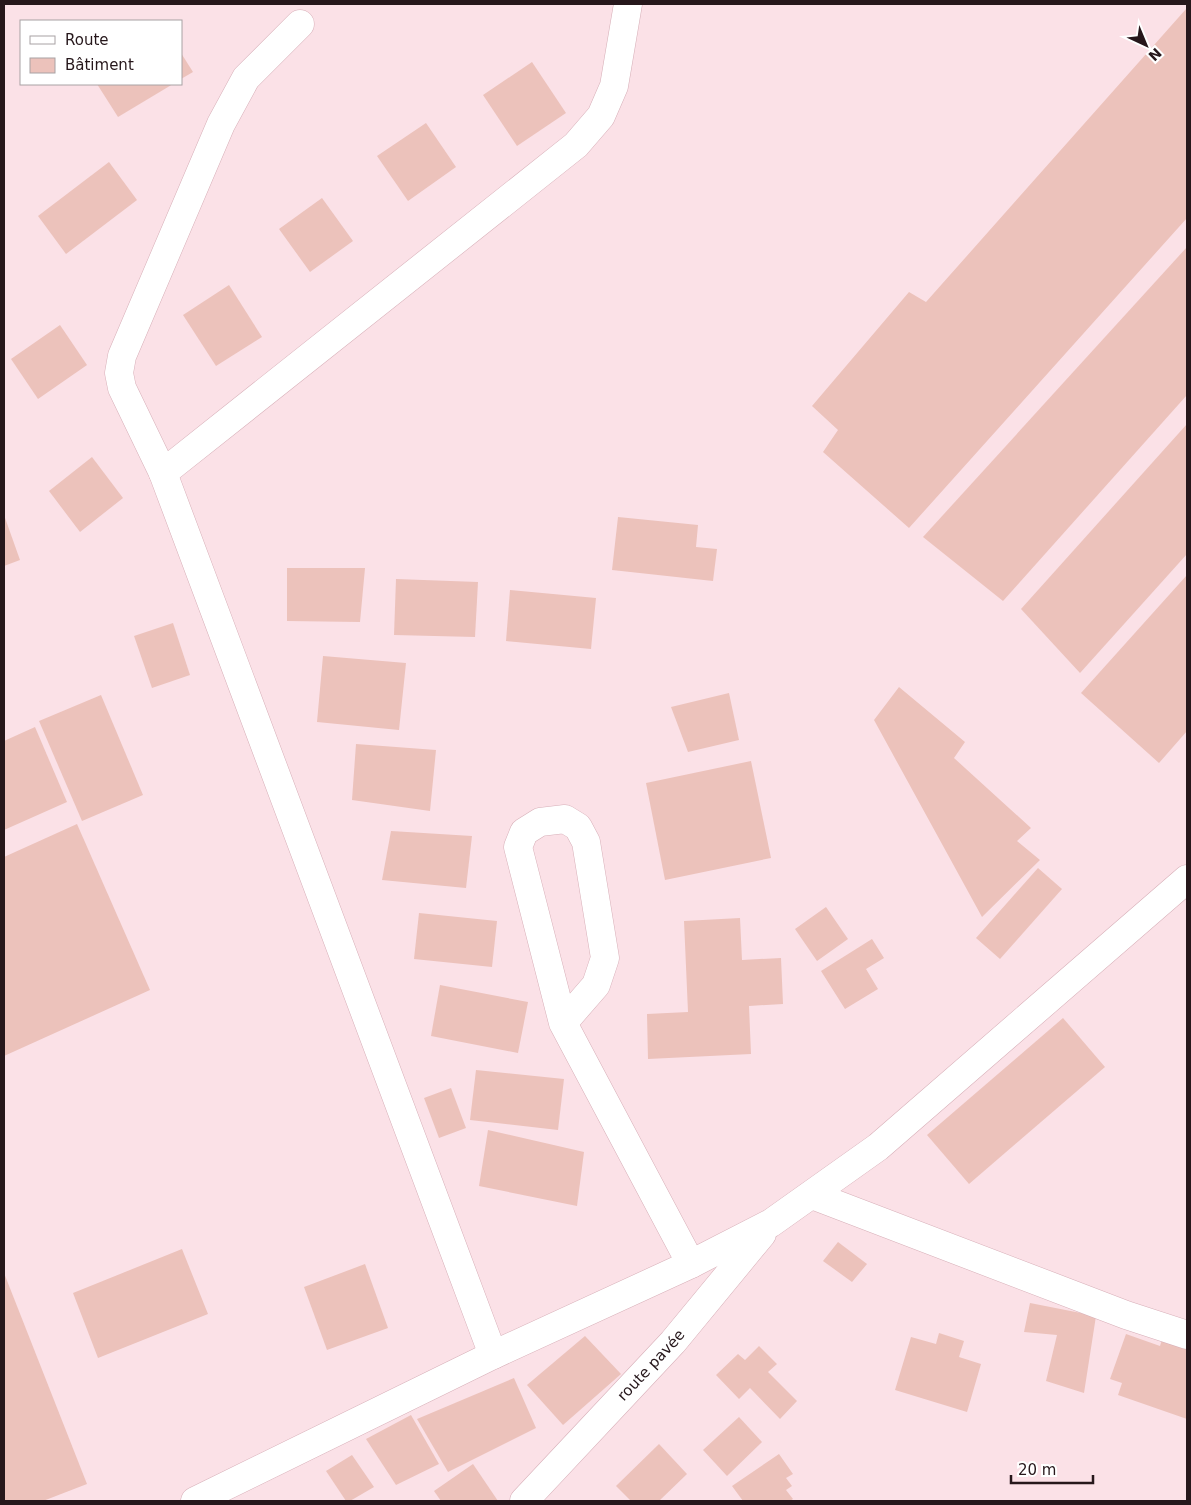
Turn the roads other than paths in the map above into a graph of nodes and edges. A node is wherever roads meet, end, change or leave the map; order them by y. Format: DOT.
graph roads {
  1 [pos="628,4"];
  2 [pos="300,24"];
  3 [pos="163,473"];
  4 [pos="1187,878"];
  5 [pos="563,1023"];
  6 [pos="812,1195"];
  7 [pos="771,1224"];
  8 [pos="691,1264"];
  9 [pos="1187,1335"];
  10 [pos="493,1355"];
  11 [pos="195,1501"];
  12 [pos="524,1501"];
  1 -- 3 [label="street"];
  2 -- 3 [label="street"];
  3 -- 10 [label="street"];
  4 -- 6 [label="street"];
  5 -- 5 [label="street"];
  5 -- 8 [label="street"];
  6 -- 7 [label="street"];
  6 -- 9 [label="street"];
  7 -- 8 [label="street"];
  7 -- 12 [label="street, route pavée"];
  8 -- 10 [label="street"];
  10 -- 11 [label="street"];
}
